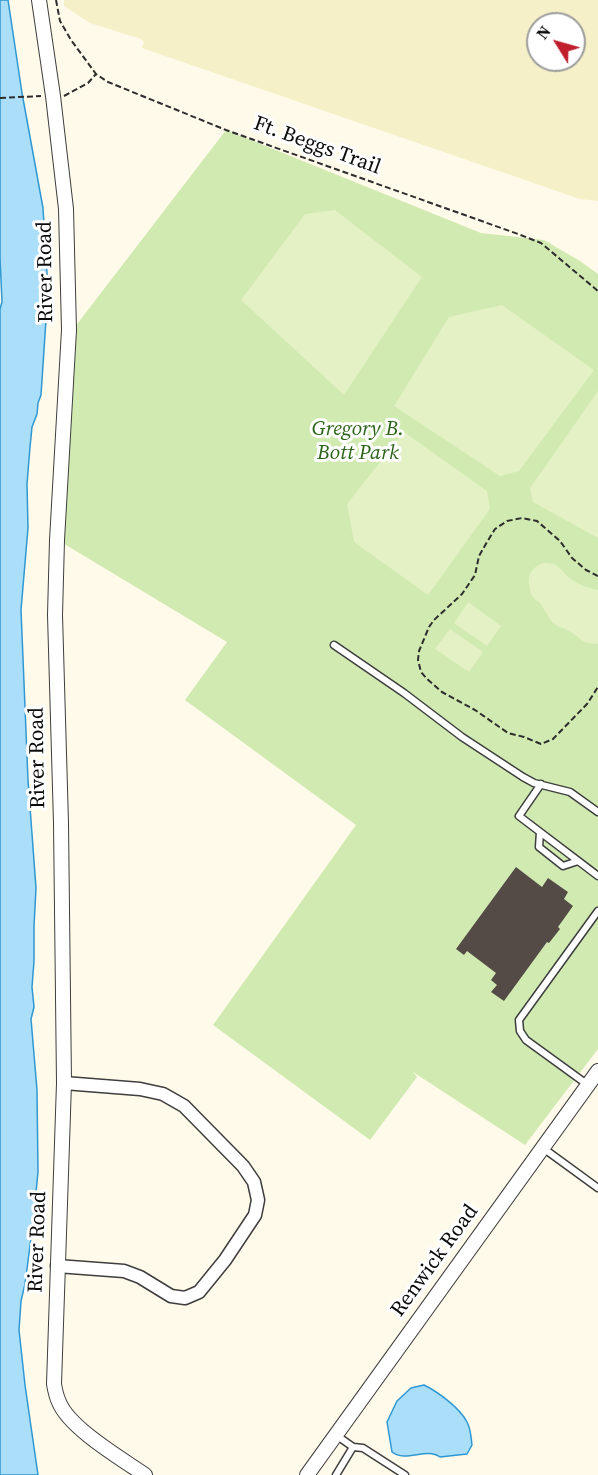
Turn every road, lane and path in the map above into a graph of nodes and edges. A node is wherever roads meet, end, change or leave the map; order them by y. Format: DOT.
graph roads {
  1 [pos="39,0"];
  2 [pos="56,0"];
  3 [pos="96,74"];
  4 [pos="53,96"];
  5 [pos="34,97"];
  6 [pos="0,98"];
  7 [pos="598,291"];
  8 [pos="598,576"];
  9 [pos="334,645"];
  10 [pos="598,687"];
  11 [pos="541,784"];
  12 [pos="598,812"];
  13 [pos="540,832"];
  14 [pos="578,861"];
  15 [pos="598,876"];
  16 [pos="598,911"];
  17 [pos="594,1081"];
  18 [pos="64,1083"];
  19 [pos="542,1148"];
  20 [pos="598,1188"];
  21 [pos="57,1266"];
  22 [pos="336,1435"];
  23 [pos="353,1447"];
  24 [pos="145,1475"];
  25 [pos="307,1475"];
  26 [pos="336,1475"];
  27 [pos="405,1475"];
  1 -- 4 [label="street, River Road"];
  2 -- 3 [label="path, Ft. Beggs Trail"];
  3 -- 4 [label="path"];
  3 -- 7 [label="path, Ft. Beggs Trail"];
  4 -- 18 [label="street, River Road"];
  5 -- 6 [label="path"];
  8 -- 10 [label="path"];
  9 -- 11 [label="lane"];
  11 -- 12 [label="lane"];
  11 -- 13 [label="lane"];
  13 -- 14 [label="lane"];
  13 -- 14 [label="lane"];
  14 -- 15 [label="lane"];
  16 -- 17 [label="lane"];
  17 -- 19 [label="street, Renwick Road"];
  18 -- 21 [label="street, River Road"];
  18 -- 21 [label="street"];
  19 -- 20 [label="lane"];
  19 -- 22 [label="street, Renwick Road"];
  21 -- 24 [label="street, River Road"];
  22 -- 23 [label="lane"];
  22 -- 25 [label="street, Renwick Road"];
  23 -- 26 [label="lane"];
  23 -- 27 [label="lane"];
}
